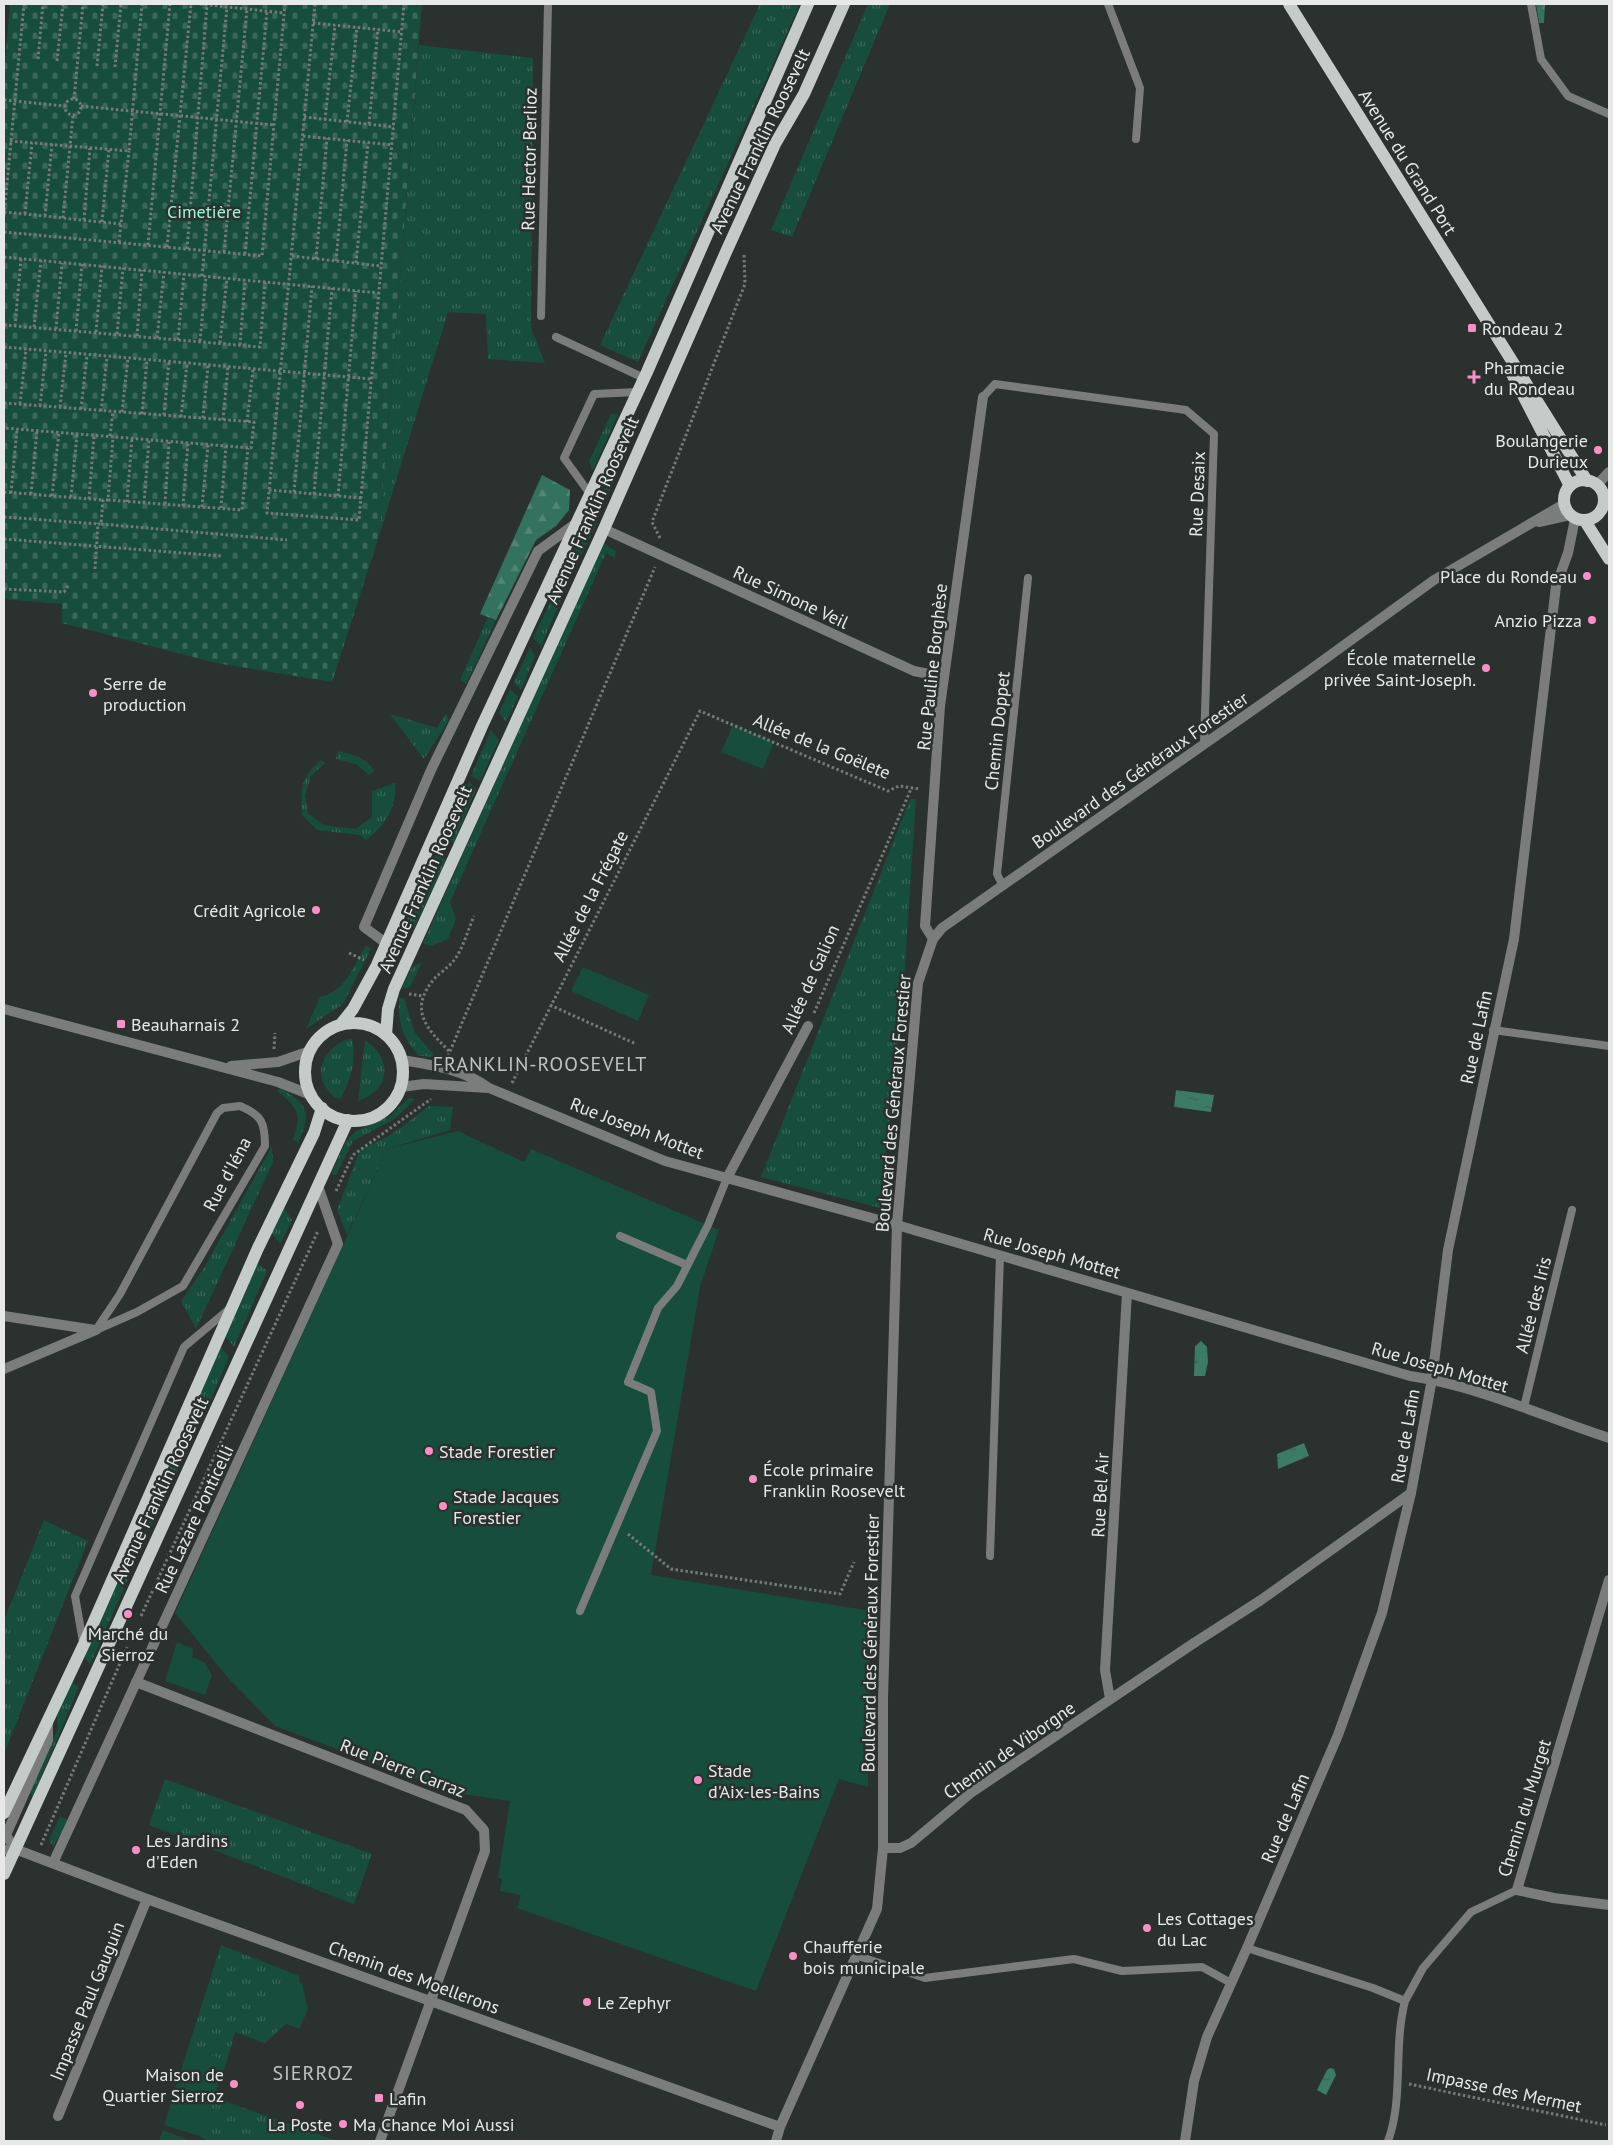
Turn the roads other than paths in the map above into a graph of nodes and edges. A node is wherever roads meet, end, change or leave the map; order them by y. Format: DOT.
graph roads {
  1 [pos="548,4"];
  2 [pos="808,4"];
  3 [pos="835,4"];
  4 [pos="844,4"];
  5 [pos="1108,4"];
  6 [pos="1289,4"];
  7 [pos="1531,4"];
  8 [pos="1609,114"];
  9 [pos="1136,139"];
  10 [pos="775,144"];
  11 [pos="541,316"];
  12 [pos="556,338"];
  13 [pos="1497,340"];
  14 [pos="644,378"];
  15 [pos="637,392"];
  16 [pos="983,397"];
  17 [pos="1609,472"];
  18 [pos="1592,483"];
  19 [pos="1570,486"];
  20 [pos="590,494"];
  21 [pos="1606,511"];
  22 [pos="1574,515"];
  23 [pos="575,524"];
  24 [pos="604,529"];
  25 [pos="1609,559"];
  26 [pos="1028,578"];
  27 [pos="944,677"];
  28 [pos="1204,743"];
  29 [pos="1003,886"];
  30 [pos="933,939"];
  31 [pos="387,944"];
  32 [pos="4,1009"];
  33 [pos="341,1024"];
  34 [pos="808,1026"];
  35 [pos="1493,1030"];
  36 [pos="386,1035"];
  37 [pos="1609,1046"];
  38 [pos="310,1051"];
  39 [pos="402,1060"];
  40 [pos="222,1067"];
  41 [pos="401,1087"];
  42 [pos="489,1088"];
  43 [pos="311,1095"];
  44 [pos="322,1108"];
  45 [pos="348,1120"];
  46 [pos="727,1178"];
  47 [pos="318,1186"];
  48 [pos="1572,1210"];
  49 [pos="897,1225"];
  50 [pos="620,1236"];
  51 [pos="1000,1255"];
  52 [pos="687,1265"];
  53 [pos="1127,1293"];
  54 [pos="231,1307"];
  55 [pos="4,1316"];
  56 [pos="96,1330"];
  57 [pos="4,1370"];
  58 [pos="1432,1379"];
  59 [pos="1524,1408"];
  60 [pos="1609,1438"];
  61 [pos="1411,1493"];
  62 [pos="990,1556"];
  63 [pos="1609,1580"];
  64 [pos="580,1611"];
  65 [pos="84,1644"];
  66 [pos="136,1682"];
  67 [pos="1110,1699"];
  68 [pos="48,1718"];
  69 [pos="4,1813"];
  70 [pos="883,1848"];
  71 [pos="10,1850"];
  72 [pos="53,1863"];
  73 [pos="4,1874"];
  74 [pos="1517,1890"];
  75 [pos="147,1899"];
  76 [pos="1609,1905"];
  77 [pos="1248,1948"];
  78 [pos="858,1956"];
  79 [pos="1231,1983"];
  80 [pos="432,2000"];
  81 [pos="1405,2001"];
  82 [pos="58,2116"];
  83 [pos="780,2127"];
  84 [pos="380,2141"];
  85 [pos="776,2141"];
  86 [pos="1185,2141"];
  87 [pos="1388,2141"];
  1 -- 11 [label="lane, Rue Hector Berlioz"];
  2 -- 14 [label="main road, Avenue Franklin Roosevelt"];
  3 -- 10 [label="main road"];
  4 -- 10 [label="main road, Avenue Franklin Roosevelt"];
  5 -- 9 [label="lane"];
  6 -- 13 [label="main road, Avenue du Grand Port"];
  7 -- 8 [label="lane"];
  10 -- 24 [label="main road, Avenue Franklin Roosevelt"];
  12 -- 14 [label="lane"];
  13 -- 18 [label="main road, Avenue du Grand Port"];
  13 -- 19 [label="main road, Avenue du Grand Port"];
  14 -- 15 [label="main road, Avenue Franklin Roosevelt"];
  15 -- 20 [label="main road, Avenue Franklin Roosevelt"];
  15 -- 20 [label="lane"];
  16 -- 27 [label="street, Rue Pauline Borghèse"];
  16 -- 28 [label="lane, Rue Desaix"];
  17 -- 18 [label="street"];
  18 -- 19 [label="main road"];
  18 -- 21 [label="main road"];
  19 -- 22 [label="main road"];
  20 -- 23 [label="main road, Avenue Franklin Roosevelt"];
  21 -- 22 [label="main road"];
  22 -- 25 [label="main road"];
  22 -- 28 [label="street, Boulevard des Généraux Forestier"];
  22 -- 35 [label="street, Rue de Lafin"];
  23 -- 31 [label="main road, Avenue Franklin Roosevelt"];
  23 -- 31 [label="street"];
  24 -- 27 [label="street, Rue Simone Veil"];
  24 -- 36 [label="main road, Avenue Franklin Roosevelt"];
  26 -- 29 [label="lane, Chemin Doppet"];
  27 -- 30 [label="street, Rue Pauline Borghèse"];
  28 -- 29 [label="street, Boulevard des Généraux Forestier"];
  29 -- 30 [label="street, Boulevard des Généraux Forestier"];
  30 -- 49 [label="street, Boulevard des Généraux Forestier"];
  31 -- 33 [label="main road, Avenue Franklin Roosevelt"];
  32 -- 40 [label="street"];
  33 -- 36 [label="main road"];
  33 -- 38 [label="main road"];
  34 -- 46 [label="street, Allée de Galion"];
  35 -- 37 [label="lane"];
  35 -- 58 [label="street, Rue de Lafin"];
  36 -- 39 [label="main road"];
  38 -- 40 [label="street"];
  38 -- 43 [label="main road"];
  39 -- 41 [label="main road"];
  39 -- 42 [label="street, Rue Joseph Mottet"];
  40 -- 43 [label="street"];
  41 -- 42 [label="street, Rue Joseph Mottet"];
  41 -- 45 [label="main road"];
  42 -- 46 [label="street, Rue Joseph Mottet"];
  43 -- 44 [label="main road"];
  44 -- 45 [label="main road"];
  44 -- 54 [label="main road, Avenue Franklin Roosevelt"];
  45 -- 47 [label="main road, Avenue Franklin Roosevelt"];
  46 -- 49 [label="street, Rue Joseph Mottet"];
  46 -- 52 [label="lane"];
  47 -- 66 [label="street, Rue Lazare Ponticelli"];
  47 -- 71 [label="main road, Avenue Franklin Roosevelt"];
  48 -- 59 [label="lane, Allée des Iris"];
  49 -- 51 [label="street, Rue Joseph Mottet"];
  49 -- 70 [label="street, Boulevard des Généraux Forestier"];
  50 -- 52 [label="lane"];
  51 -- 53 [label="street, Rue Joseph Mottet"];
  51 -- 62 [label="lane"];
  52 -- 64 [label="lane"];
  53 -- 58 [label="street, Rue Joseph Mottet"];
  53 -- 67 [label="street, Rue Bel Air"];
  54 -- 65 [label="main road, Avenue Franklin Roosevelt"];
  54 -- 65 [label="lane"];
  55 -- 56 [label="street"];
  56 -- 56 [label="lane, Rue d'Iéna"];
  56 -- 57 [label="street"];
  58 -- 59 [label="street, Rue Joseph Mottet"];
  58 -- 61 [label="street, Rue de Lafin"];
  59 -- 60 [label="street, Rue Joseph Mottet"];
  61 -- 67 [label="street, Chemin de Viborgne"];
  61 -- 77 [label="street, Rue de Lafin"];
  63 -- 74 [label="street, Chemin du Murget"];
  65 -- 68 [label="main road, Avenue Franklin Roosevelt"];
  66 -- 72 [label="street, Rue Lazare Ponticelli"];
  66 -- 80 [label="street, Rue Pierre Carraz"];
  67 -- 70 [label="street, Chemin de Viborgne"];
  68 -- 69 [label="main road, Avenue Franklin Roosevelt"];
  68 -- 71 [label="street"];
  70 -- 78 [label="street"];
  71 -- 72 [label="street, Chemin des Moellerons"];
  71 -- 73 [label="main road, Avenue Franklin Roosevelt"];
  72 -- 75 [label="street, Chemin des Moellerons"];
  74 -- 76 [label="street"];
  74 -- 81 [label="lane, Chemin du Murget"];
  75 -- 80 [label="street, Chemin des Moellerons"];
  75 -- 82 [label="street, Impasse Paul Gauguin"];
  77 -- 79 [label="street, Rue de Lafin"];
  77 -- 81 [label="lane"];
  78 -- 79 [label="lane"];
  78 -- 83 [label="street"];
  79 -- 86 [label="street, Rue de Lafin"];
  80 -- 83 [label="street, Chemin des Moellerons"];
  80 -- 84 [label="street, Rue Pierre Carraz"];
  81 -- 87 [label="lane, Chemin du Murget"];
  83 -- 85 [label="street"];
}
